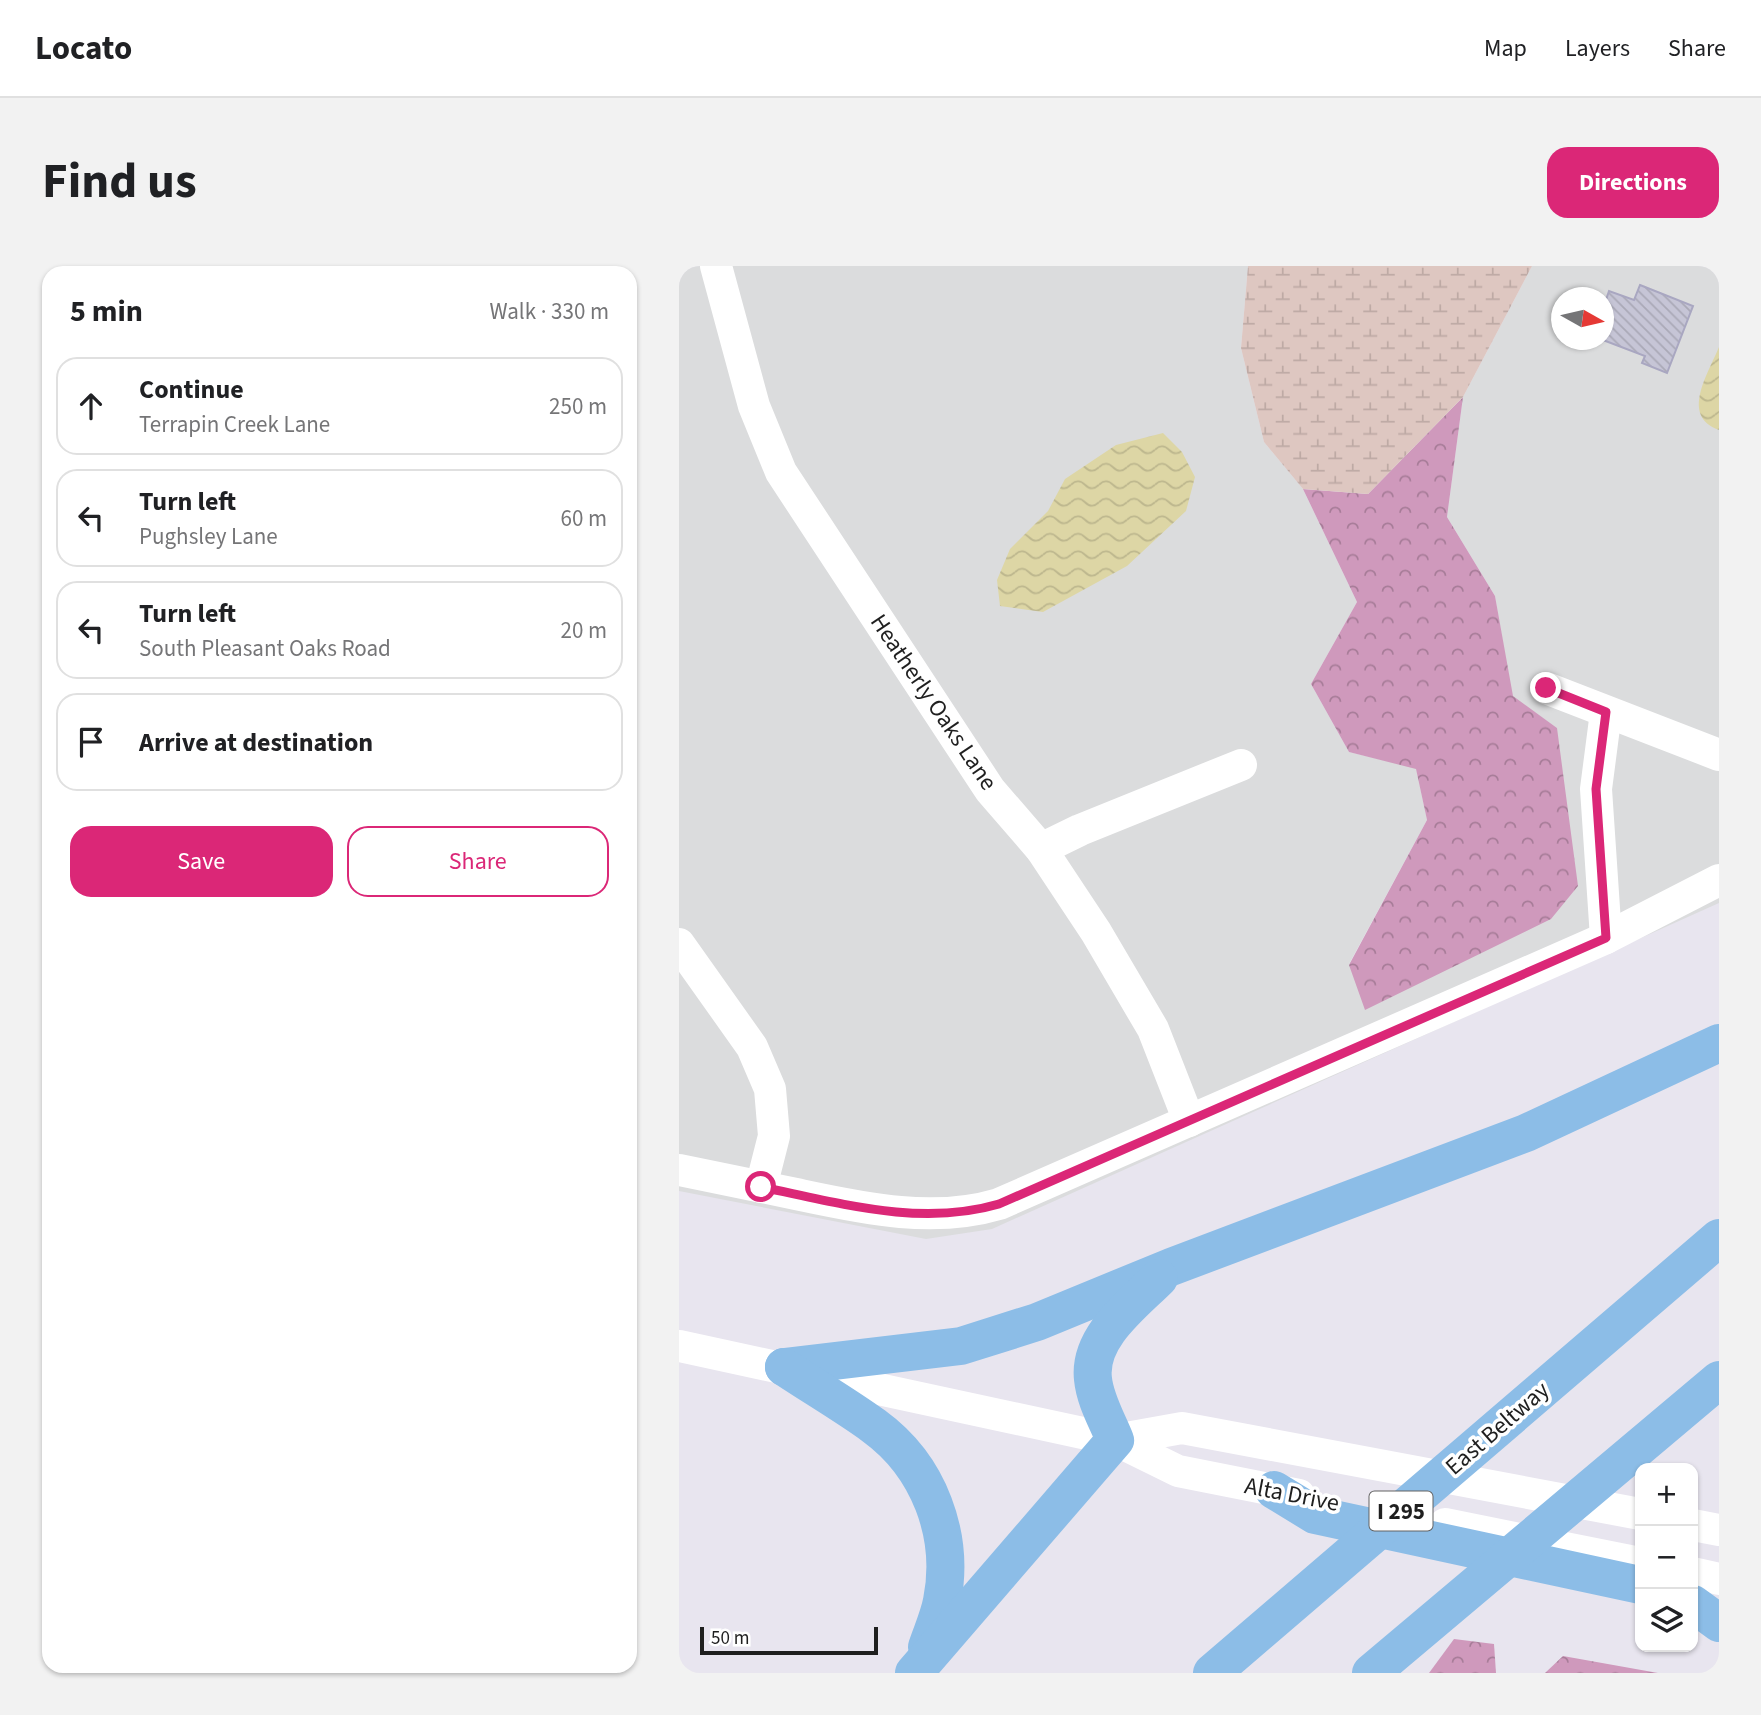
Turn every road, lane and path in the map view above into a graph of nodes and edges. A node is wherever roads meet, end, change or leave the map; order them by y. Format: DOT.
graph roads {
  1 [pos="716,266"];
  2 [pos="1546,688"];
  3 [pos="1606,712"];
  4 [pos="1719,755"];
  5 [pos="1241,765"];
  6 [pos="1041,849"];
  7 [pos="1719,880"];
  8 [pos="1606,938"];
  9 [pos="679,944"];
  10 [pos="1719,1043"];
  11 [pos="1189,1121"];
  12 [pos="679,1170"];
  13 [pos="761,1187"];
  14 [pos="1719,1238"];
  15 [pos="1171,1266"];
  16 [pos="679,1346"];
  17 [pos="784,1367"];
  18 [pos="1719,1380"];
  19 [pos="1115,1440"];
  20 [pos="1274,1490"];
  21 [pos="1635,1513"];
  22 [pos="1698,1526"];
  23 [pos="1719,1530"];
  24 [pos="1635,1562"];
  25 [pos="1698,1574"];
  26 [pos="1719,1579"];
  27 [pos="1635,1584"];
  28 [pos="1698,1608"];
  29 [pos="1719,1623"];
  30 [pos="1415,1637"];
  31 [pos="917,1669"];
  32 [pos="1212,1673"];
  33 [pos="1371,1673"];
  34 [pos="1389,1673"];
  1 -- 6 [label="street, Heatherly Oaks Lane"];
  2 -- 3 [label="street"];
  3 -- 4 [label="street"];
  3 -- 8 [label="street"];
  5 -- 6 [label="street"];
  6 -- 11 [label="street, Heatherly Oaks Lane"];
  7 -- 8 [label="street"];
  8 -- 11 [label="street"];
  9 -- 13 [label="street"];
  10 -- 15 [label="highway"];
  11 -- 13 [label="street"];
  12 -- 13 [label="street"];
  14 -- 32 [label="highway, East Beltway / I 295"];
  15 -- 17 [label="highway"];
  15 -- 19 [label="highway"];
  16 -- 17 [label="street, Alta Drive"];
  17 -- 19 [label="street, Alta Drive"];
  17 -- 31 [label="highway"];
  18 -- 30 [label="highway"];
  19 -- 20 [label="street, Alta Drive"];
  19 -- 21 [label="street, Alta Drive"];
  19 -- 31 [label="highway"];
  20 -- 24 [label="street, Alta Drive"];
  20 -- 27 [label="highway"];
  22 -- 23 [label="street"];
  25 -- 26 [label="street"];
  28 -- 29 [label="highway"];
  30 -- 33 [label="highway"];
  30 -- 34 [label="highway"];
}
